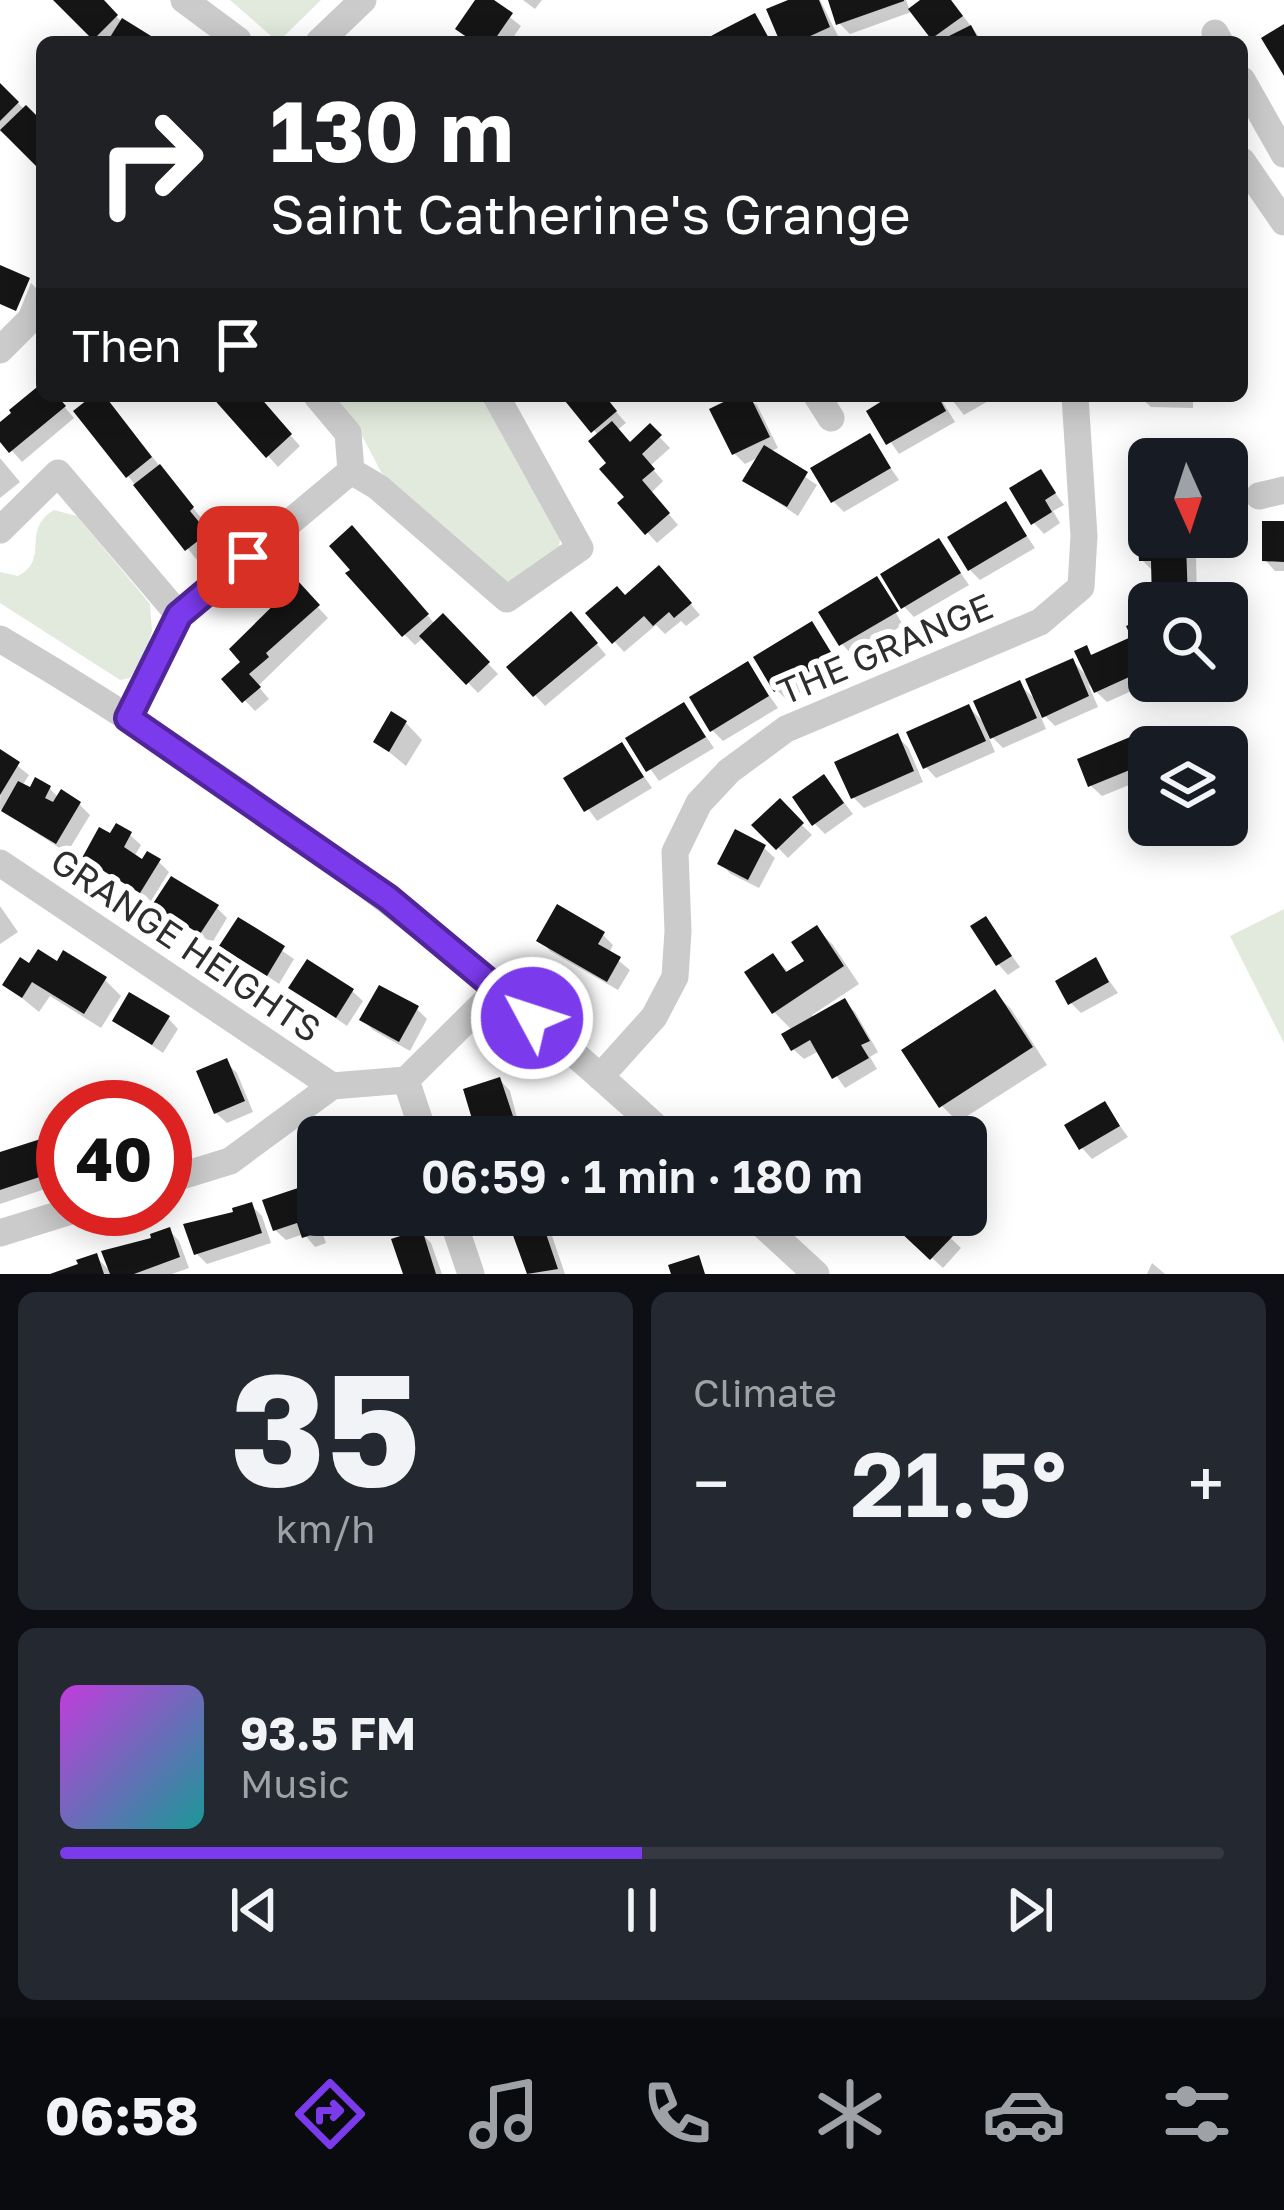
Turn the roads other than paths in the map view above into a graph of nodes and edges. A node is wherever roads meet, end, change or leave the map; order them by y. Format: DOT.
graph roads {
  1 [pos="184,0"];
  2 [pos="363,0"];
  3 [pos="233,36"];
  4 [pos="325,36"];
  5 [pos="1248,91"];
  6 [pos="1284,154"];
  7 [pos="1248,169"];
  8 [pos="1284,222"];
  9 [pos="36,314"];
  10 [pos="0,350"];
  11 [pos="322,402"];
  12 [pos="499,402"];
  13 [pos="1076,402"];
  14 [pos="351,471"];
  15 [pos="0,530"];
  16 [pos="179,615"];
  17 [pos="0,639"];
  18 [pos="128,718"];
  19 [pos="0,863"];
  20 [pos="498,989"];
  21 [pos="600,1076"];
  22 [pos="406,1080"];
  23 [pos="332,1086"];
  24 [pos="418,1116"];
  25 [pos="645,1116"];
  26 [pos="192,1173"];
  27 [pos="36,1222"];
  28 [pos="0,1233"];
  29 [pos="458,1236"];
  30 [pos="775,1236"];
  31 [pos="471,1274"];
  32 [pos="816,1274"];
  1 -- 3 [label="street"];
  2 -- 4 [label="street"];
  5 -- 6 [label="street"];
  7 -- 8 [label="street"];
  9 -- 10 [label="street"];
  11 -- 14 [label="street"];
  12 -- 14 [label="street"];
  13 -- 21 [label="street, THE GRANGE"];
  14 -- 16 [label="street"];
  15 -- 16 [label="street"];
  16 -- 18 [label="street"];
  17 -- 18 [label="street"];
  18 -- 20 [label="street"];
  19 -- 23 [label="street, GRANGE HEIGHTS"];
  20 -- 21 [label="street"];
  20 -- 22 [label="street"];
  21 -- 25 [label="street"];
  22 -- 23 [label="street, GRANGE HEIGHTS"];
  22 -- 24 [label="street"];
  23 -- 26 [label="street, GRANGE HEIGHTS"];
  27 -- 28 [label="street"];
  29 -- 31 [label="street"];
  30 -- 32 [label="street"];
}
